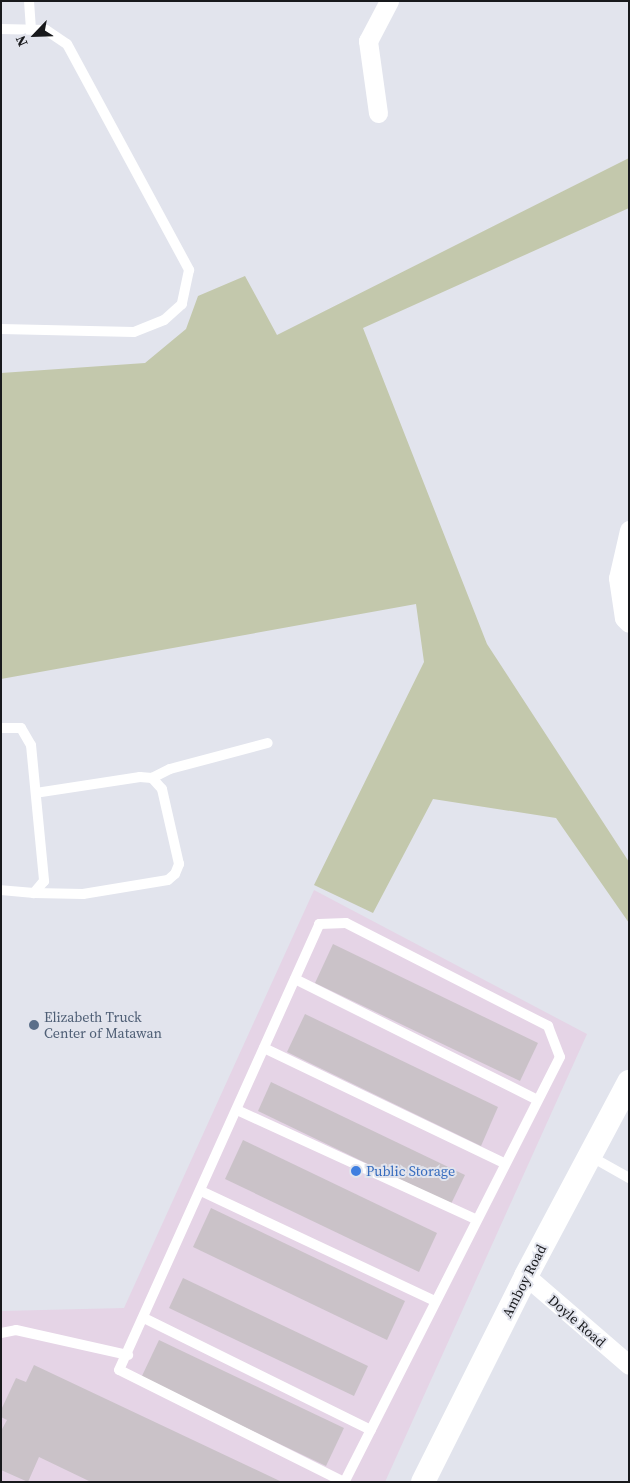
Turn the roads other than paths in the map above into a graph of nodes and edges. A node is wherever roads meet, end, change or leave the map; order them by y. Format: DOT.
graph roads {
  1 [pos="29,1"];
  2 [pos="389,1"];
  3 [pos="1,29"];
  4 [pos="30,29"];
  5 [pos="378,113"];
  6 [pos="1,329"];
  7 [pos="629,530"];
  8 [pos="629,622"];
  9 [pos="1,728"];
  10 [pos="268,743"];
  11 [pos="152,778"];
  12 [pos="36,793"];
  13 [pos="1,890"];
  14 [pos="34,893"];
  15 [pos="295,979"];
  16 [pos="264,1048"];
  17 [pos="629,1082"];
  18 [pos="538,1100"];
  19 [pos="236,1110"];
  20 [pos="590,1156"];
  21 [pos="504,1163"];
  22 [pos="629,1178"];
  23 [pos="201,1191"];
  24 [pos="475,1219"];
  25 [pos="526,1276"];
  26 [pos="435,1301"];
  27 [pos="144,1318"];
  28 [pos="1,1333"];
  29 [pos="128,1355"];
  30 [pos="629,1366"];
  31 [pos="370,1430"];
  32 [pos="423,1482"];
  1 -- 4 [label="lane"];
  2 -- 5 [label="street"];
  3 -- 4 [label="lane"];
  4 -- 6 [label="lane"];
  7 -- 8 [label="street"];
  9 -- 12 [label="lane"];
  10 -- 11 [label="lane"];
  11 -- 12 [label="lane"];
  11 -- 14 [label="lane"];
  12 -- 14 [label="lane"];
  13 -- 14 [label="lane"];
  15 -- 16 [label="lane"];
  15 -- 18 [label="lane"];
  15 -- 18 [label="lane"];
  16 -- 19 [label="lane"];
  16 -- 21 [label="lane"];
  17 -- 20 [label="street, Amboy Road"];
  18 -- 21 [label="lane"];
  19 -- 23 [label="lane"];
  19 -- 24 [label="lane"];
  20 -- 22 [label="lane"];
  20 -- 25 [label="street, Amboy Road"];
  21 -- 24 [label="lane"];
  23 -- 26 [label="lane"];
  23 -- 27 [label="lane"];
  24 -- 26 [label="lane"];
  25 -- 30 [label="street, Doyle Road"];
  25 -- 32 [label="street, Amboy Road"];
  26 -- 31 [label="lane"];
  27 -- 29 [label="lane"];
  27 -- 31 [label="lane"];
  28 -- 29 [label="lane"];
  29 -- 31 [label="lane"];
}
